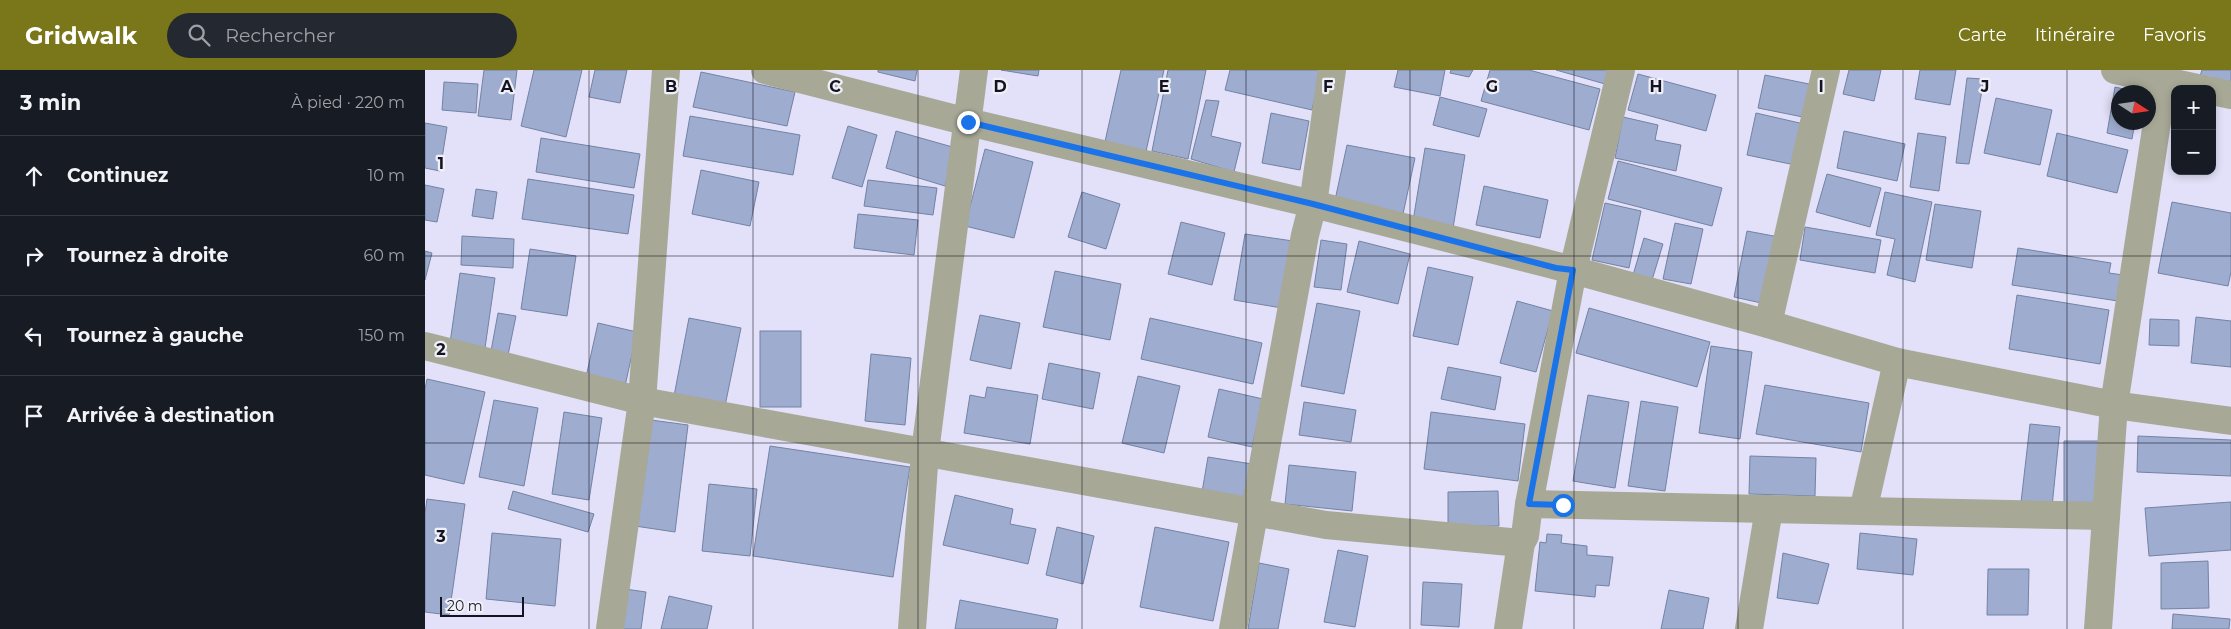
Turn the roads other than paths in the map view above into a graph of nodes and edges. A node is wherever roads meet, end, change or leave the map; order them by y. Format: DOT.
graph roads {
  1 [pos="666,70"];
  2 [pos="765,70"];
  3 [pos="974,70"];
  4 [pos="1331,70"];
  5 [pos="1621,70"];
  6 [pos="1826,70"];
  7 [pos="2115,70"];
  8 [pos="2163,75"];
  9 [pos="2191,85"];
  10 [pos="2216,92"];
  11 [pos="2231,95"];
  12 [pos="968,122"];
  13 [pos="1313,204"];
  14 [pos="1573,270"];
  15 [pos="1768,324"];
  16 [pos="425,346"];
  17 [pos="1897,362"];
  18 [pos="642,401"];
  19 [pos="2115,405"];
  20 [pos="2231,420"];
  21 [pos="925,452"];
  22 [pos="1529,504"];
  23 [pos="1769,509"];
  24 [pos="1863,511"];
  25 [pos="1255,512"];
  26 [pos="2106,516"];
  27 [pos="1521,543"];
  28 [pos="610,629"];
  29 [pos="912,629"];
  30 [pos="1233,629"];
  31 [pos="1508,629"];
  32 [pos="1749,629"];
  33 [pos="2098,629"];
  1 -- 18 [label="street"];
  2 -- 12 [label="street"];
  3 -- 12 [label="street"];
  4 -- 13 [label="street"];
  5 -- 14 [label="street"];
  6 -- 15 [label="street"];
  7 -- 8 [label="street"];
  8 -- 9 [label="street"];
  8 -- 19 [label="street"];
  10 -- 11 [label="street"];
  12 -- 13 [label="street"];
  12 -- 21 [label="street"];
  13 -- 14 [label="street"];
  13 -- 25 [label="street"];
  14 -- 15 [label="street"];
  14 -- 22 [label="street"];
  15 -- 17 [label="street"];
  16 -- 18 [label="street"];
  17 -- 19 [label="street"];
  17 -- 24 [label="street"];
  18 -- 21 [label="street"];
  18 -- 28 [label="street"];
  19 -- 20 [label="street"];
  19 -- 26 [label="street"];
  21 -- 25 [label="street"];
  21 -- 29 [label="street"];
  22 -- 23 [label="street"];
  22 -- 27 [label="street"];
  23 -- 24 [label="street"];
  23 -- 32 [label="street"];
  24 -- 26 [label="street"];
  25 -- 27 [label="street"];
  25 -- 30 [label="street"];
  26 -- 33 [label="street"];
  27 -- 31 [label="street"];
}
